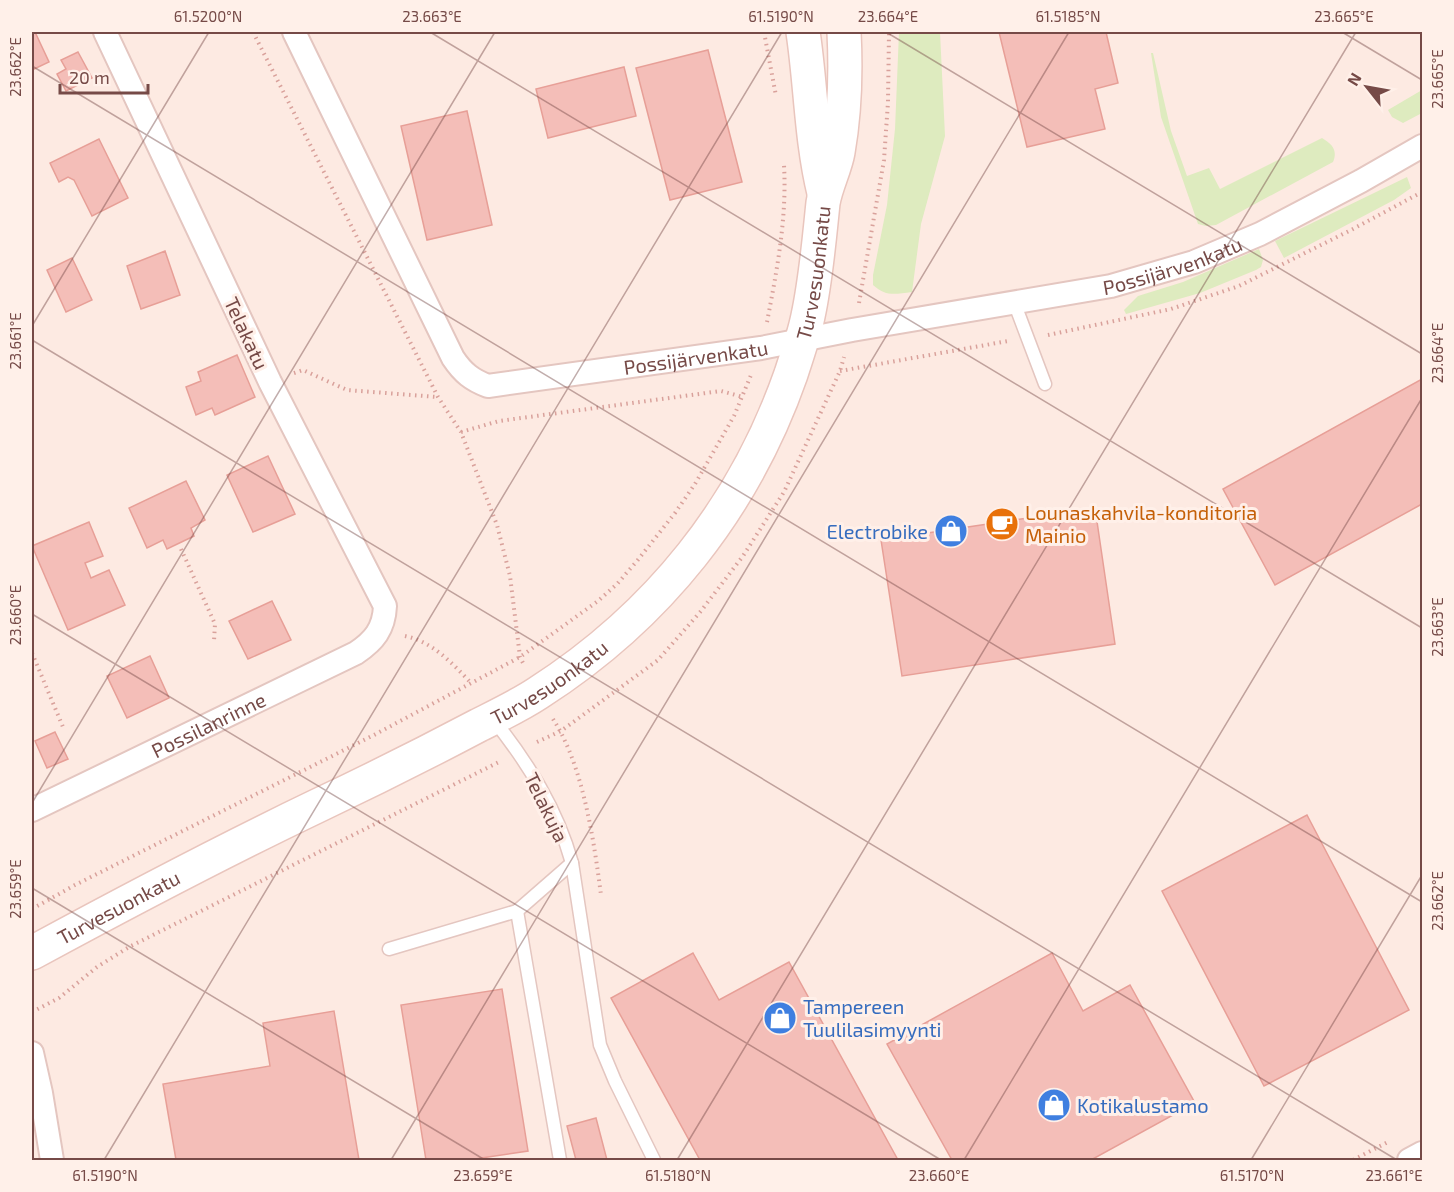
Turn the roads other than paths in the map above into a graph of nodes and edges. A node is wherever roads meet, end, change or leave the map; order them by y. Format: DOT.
graph roads {
  1 [pos="105,32"];
  2 [pos="294,32"];
  3 [pos="803,32"];
  4 [pos="844,32"];
  5 [pos="1422,146"];
  6 [pos="825,194"];
  7 [pos="1014,302"];
  8 [pos="802,340"];
  9 [pos="1045,384"];
  10 [pos="379,632"];
  11 [pos="492,718"];
  12 [pos="32,810"];
  13 [pos="572,863"];
  14 [pos="517,910"];
  15 [pos="389,949"];
  16 [pos="32,953"];
  17 [pos="32,1053"];
  18 [pos="1422,1153"];
  19 [pos="52,1161"];
  20 [pos="560,1161"];
  21 [pos="654,1161"];
  22 [pos="1409,1161"];
  1 -- 10 [label="street, Telakatu"];
  2 -- 8 [label="street, Possijärvenkatu"];
  3 -- 6 [label="main road, Turvesuonkatu"];
  4 -- 6 [label="main road, Turvesuonkatu"];
  5 -- 7 [label="street, Possijärvenkatu"];
  6 -- 8 [label="main road, Turvesuonkatu"];
  7 -- 8 [label="street, Possijärvenkatu"];
  7 -- 9 [label="lane"];
  8 -- 11 [label="main road, Turvesuonkatu"];
  10 -- 12 [label="street, Possilanrinne"];
  11 -- 13 [label="lane, Telakuja"];
  11 -- 16 [label="main road, Turvesuonkatu"];
  13 -- 14 [label="lane"];
  13 -- 21 [label="lane, Telakuja"];
  14 -- 15 [label="lane"];
  14 -- 20 [label="lane"];
  17 -- 19 [label="street"];
  18 -- 22 [label="street"];
}
